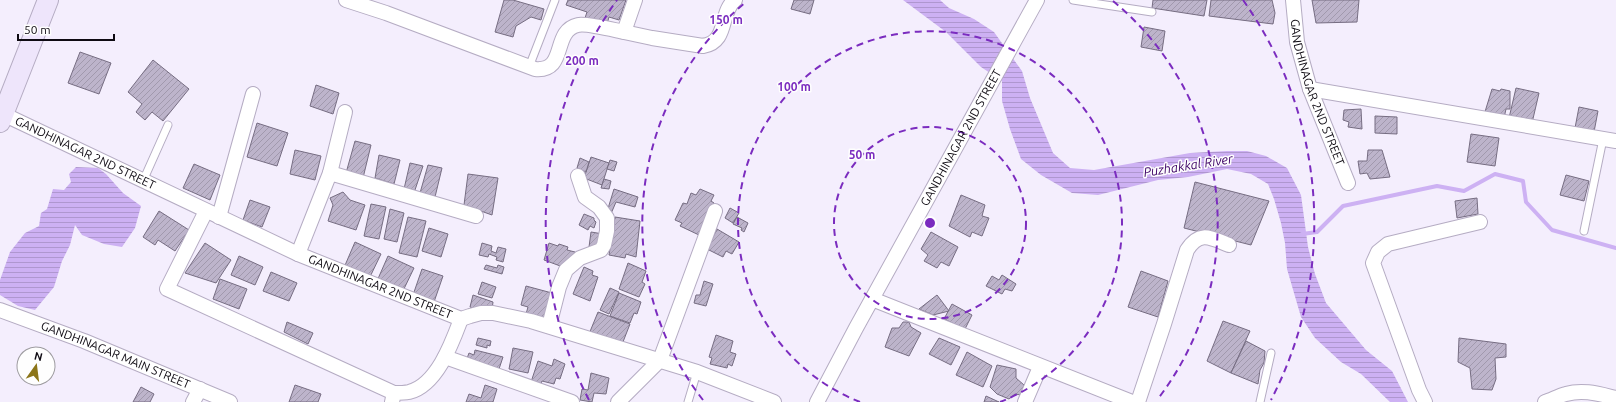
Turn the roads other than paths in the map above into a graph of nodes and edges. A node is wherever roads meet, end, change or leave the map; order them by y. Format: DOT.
graph roads {
  1 [pos="48,0"];
  2 [pos="346,0"];
  3 [pos="555,0"];
  4 [pos="635,0"];
  5 [pos="734,0"];
  6 [pos="1038,0"];
  7 [pos="1073,0"];
  8 [pos="1293,0"];
  9 [pos="360,2"];
  10 [pos="1152,12"];
  11 [pos="624,32"];
  12 [pos="529,67"];
  13 [pos="1310,88"];
  14 [pos="253,94"];
  15 [pos="345,112"];
  16 [pos="1,118"];
  17 [pos="168,125"];
  18 [pos="1610,140"];
  19 [pos="330,173"];
  20 [pos="578,176"];
  21 [pos="143,181"];
  22 [pos="1348,183"];
  23 [pos="206,211"];
  24 [pos="715,211"];
  25 [pos="476,216"];
  26 [pos="219,218"];
  27 [pos="1480,222"];
  28 [pos="1584,231"];
  29 [pos="1229,245"];
  30 [pos="298,254"];
  31 [pos="872,299"];
  32 [pos="0,310"];
  33 [pos="462,319"];
  34 [pos="549,326"];
  35 [pos="1271,353"];
  36 [pos="445,357"];
  37 [pos="660,360"];
  38 [pos="1040,366"];
  39 [pos="697,372"];
  40 [pos="200,389"];
  41 [pos="393,397"];
  42 [pos="1616,398"];
  43 [pos="193,402"];
  44 [pos="230,402"];
  45 [pos="572,402"];
  46 [pos="618,402"];
  47 [pos="688,402"];
  48 [pos="774,402"];
  49 [pos="817,402"];
  50 [pos="1025,402"];
  51 [pos="1132,402"];
  52 [pos="1138,402"];
  53 [pos="1260,402"];
  54 [pos="1425,402"];
  55 [pos="1545,402"];
  1 -- 16 [label="main road"];
  2 -- 9 [label="street"];
  3 -- 12 [label="lane"];
  4 -- 11 [label="street"];
  5 -- 11 [label="street"];
  6 -- 31 [label="street, GANDHINAGAR 2ND STREET"];
  7 -- 10 [label="lane"];
  8 -- 13 [label="street, GANDHINAGAR 2ND STREET"];
  9 -- 12 [label="street"];
  11 -- 12 [label="street"];
  13 -- 18 [label="street"];
  13 -- 22 [label="street, GANDHINAGAR 2ND STREET"];
  14 -- 26 [label="street"];
  15 -- 19 [label="street"];
  16 -- 21 [label="street, GANDHINAGAR 2ND STREET"];
  17 -- 21 [label="lane"];
  18 -- 28 [label="lane"];
  19 -- 25 [label="street"];
  19 -- 30 [label="street"];
  20 -- 34 [label="street"];
  21 -- 23 [label="street, GANDHINAGAR 2ND STREET"];
  23 -- 26 [label="street, GANDHINAGAR 2ND STREET"];
  23 -- 41 [label="street"];
  24 -- 37 [label="street"];
  26 -- 30 [label="street, GANDHINAGAR 2ND STREET"];
  27 -- 54 [label="street"];
  29 -- 52 [label="street"];
  30 -- 33 [label="street, GANDHINAGAR 2ND STREET"];
  31 -- 38 [label="street"];
  31 -- 49 [label="street, GANDHINAGAR 2ND STREET"];
  32 -- 40 [label="street, GANDHINAGAR MAIN STREET"];
  33 -- 34 [label="street, GANDHINAGAR 2ND STREET"];
  33 -- 36 [label="street"];
  34 -- 37 [label="street, GANDHINAGAR 2ND STREET"];
  35 -- 53 [label="lane"];
  36 -- 41 [label="street"];
  36 -- 45 [label="street"];
  37 -- 39 [label="street, GANDHINAGAR 2ND STREET"];
  37 -- 46 [label="street"];
  38 -- 50 [label="street"];
  38 -- 51 [label="street"];
  39 -- 47 [label="lane"];
  39 -- 48 [label="street, GANDHINAGAR 2ND STREET"];
  40 -- 43 [label="street"];
  40 -- 44 [label="street, GANDHINAGAR MAIN STREET"];
  42 -- 55 [label="street"];
}
